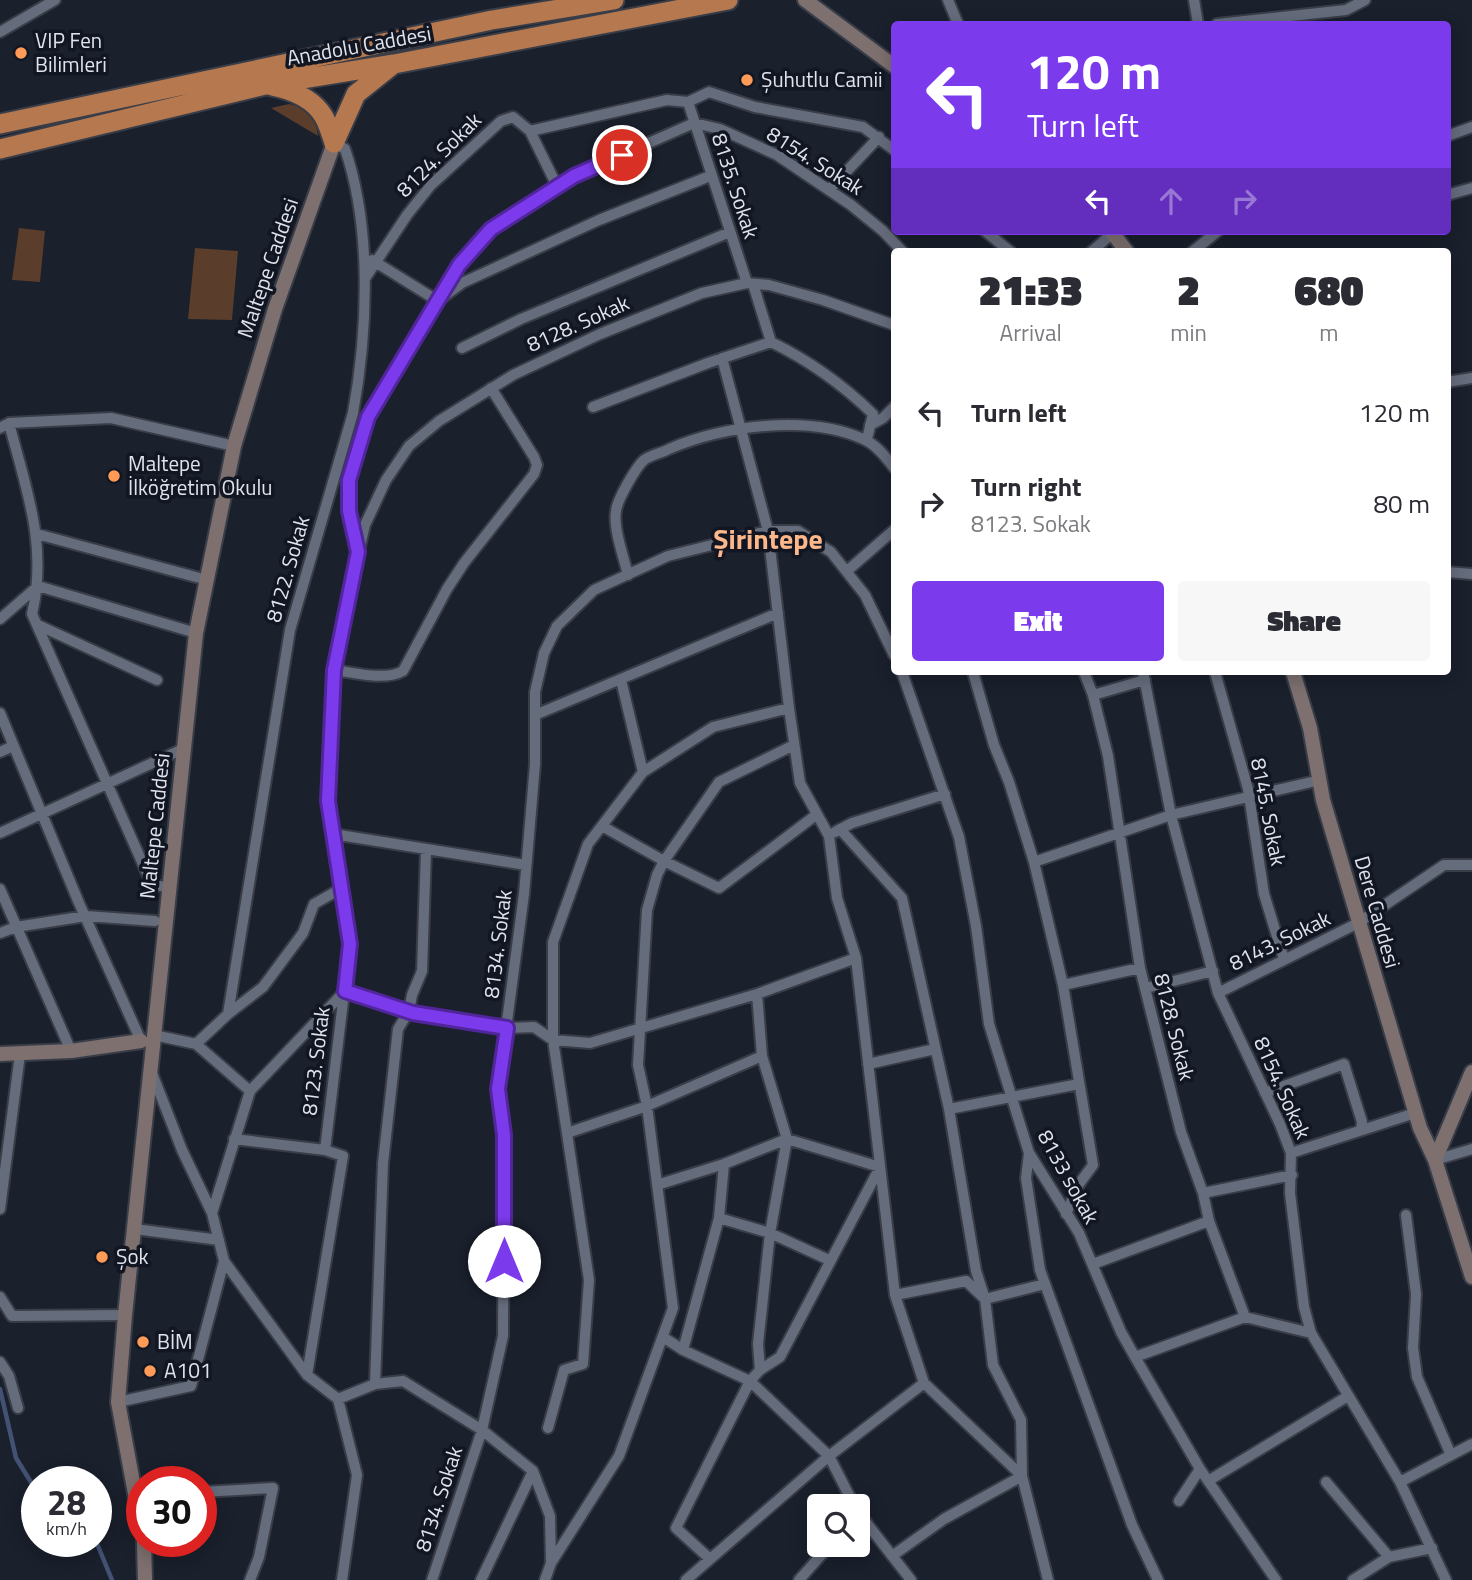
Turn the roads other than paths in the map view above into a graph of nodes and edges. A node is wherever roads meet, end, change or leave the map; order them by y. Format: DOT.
graph roads {
  1 [pos="55,0"];
  2 [pos="614,0"];
  3 [pos="728,0"];
  4 [pos="804,0"];
  5 [pos="948,0"];
  6 [pos="1195,0"];
  7 [pos="1365,0"];
  8 [pos="1322,12"];
  9 [pos="957,21"];
  10 [pos="1198,21"];
  11 [pos="1247,21"];
  12 [pos="1309,21"];
  13 [pos="0,32"];
  14 [pos="353,61"];
  15 [pos="394,64"];
  16 [pos="891,64"];
  17 [pos="265,85"];
  18 [pos="356,94"];
  19 [pos="688,102"];
  20 [pos="694,123"];
  21 [pos="0,124"];
  22 [pos="1472,127"];
  23 [pos="530,131"];
  24 [pos="1451,135"];
  25 [pos="879,137"];
  26 [pos="334,143"];
  27 [pos="891,147"];
  28 [pos="0,149"];
  29 [pos="710,176"];
  30 [pos="557,186"];
  31 [pos="1472,188"];
  32 [pos="830,190"];
  33 [pos="1451,194"];
  34 [pos="730,232"];
  35 [pos="990,235"];
  36 [pos="1109,235"];
  37 [pos="1213,235"];
  38 [pos="899,248"];
  39 [pos="1006,248"];
  40 [pos="1094,248"];
  41 [pos="1197,248"];
  42 [pos="363,255"];
  43 [pos="375,263"];
  44 [pos="366,277"];
  45 [pos="750,283"];
  46 [pos="438,301"];
  47 [pos="891,324"];
  48 [pos="771,342"];
  49 [pos="462,348"];
  50 [pos="722,358"];
  51 [pos="1472,378"];
  52 [pos="1451,381"];
  53 [pos="358,387"];
  54 [pos="491,388"];
  55 [pos="593,407"];
  56 [pos="891,410"];
  57 [pos="368,417"];
  58 [pos="870,425"];
  59 [pos="4,426"];
  60 [pos="740,430"];
  61 [pos="865,439"];
  62 [pos="234,446"];
  63 [pos="891,464"];
  64 [pos="768,531"];
  65 [pos="891,533"];
  66 [pos="37,534"];
  67 [pos="358,552"];
  68 [pos="847,572"];
  69 [pos="1451,572"];
  70 [pos="628,575"];
  71 [pos="1472,575"];
  72 [pos="207,580"];
  73 [pos="38,586"];
  74 [pos="778,613"];
  75 [pos="0,619"];
  76 [pos="38,625"];
  77 [pos="196,633"];
  78 [pos="891,649"];
  79 [pos="334,670"];
  80 [pos="903,675"];
  81 [pos="974,675"];
  82 [pos="1085,675"];
  83 [pos="1216,675"];
  84 [pos="1294,675"];
  85 [pos="1144,676"];
  86 [pos="157,680"];
  87 [pos="621,680"];
  88 [pos="1093,695"];
  89 [pos="789,708"];
  90 [pos="0,713"];
  91 [pos="535,715"];
  92 [pos="794,745"];
  93 [pos="13,746"];
  94 [pos="185,748"];
  95 [pos="0,752"];
  96 [pos="643,772"];
  97 [pos="1320,780"];
  98 [pos="107,783"];
  99 [pos="945,794"];
  100 [pos="1249,798"];
  101 [pos="43,814"];
  102 [pos="816,815"];
  103 [pos="1171,815"];
  104 [pos="602,825"];
  105 [pos="841,829"];
  106 [pos="0,833"];
  107 [pos="333,834"];
  108 [pos="1120,834"];
  109 [pos="829,836"];
  110 [pos="426,850"];
  111 [pos="664,861"];
  112 [pos="1034,862"];
  113 [pos="1472,865"];
  114 [pos="526,866"];
  115 [pos="169,888"];
  116 [pos="342,888"];
  117 [pos="0,889"];
  118 [pos="86,915"];
  119 [pos="155,921"];
  120 [pos="1358,923"];
  121 [pos="16,927"];
  122 [pos="0,933"];
  123 [pos="856,958"];
  124 [pos="1284,960"];
  125 [pos="1140,968"];
  126 [pos="1213,971"];
  127 [pos="1063,985"];
  128 [pos="1146,988"];
  129 [pos="345,991"];
  130 [pos="1218,993"];
  131 [pos="757,994"];
  132 [pos="409,1011"];
  133 [pos="228,1014"];
  134 [pos="642,1027"];
  135 [pos="507,1028"];
  136 [pos="148,1038"];
  137 [pos="553,1040"];
  138 [pos="196,1044"];
  139 [pos="935,1049"];
  140 [pos="71,1051"];
  141 [pos="0,1054"];
  142 [pos="20,1054"];
  143 [pos="762,1056"];
  144 [pos="869,1065"];
  145 [pos="151,1071"];
  146 [pos="1472,1072"];
  147 [pos="1079,1084"];
  148 [pos="250,1091"];
  149 [pos="1265,1093"];
  150 [pos="1011,1098"];
  151 [pos="646,1107"];
  152 [pos="949,1110"];
  153 [pos="1415,1114"];
  154 [pos="1362,1130"];
  155 [pos="567,1133"];
  156 [pos="234,1139"];
  157 [pos="788,1139"];
  158 [pos="1472,1149"];
  159 [pos="325,1150"];
  160 [pos="1029,1153"];
  161 [pos="1291,1153"];
  162 [pos="1435,1160"];
  163 [pos="724,1164"];
  164 [pos="880,1167"];
  165 [pos="1292,1175"];
  166 [pos="657,1185"];
  167 [pos="1203,1193"];
  168 [pos="0,1209"];
  169 [pos="212,1213"];
  170 [pos="1066,1214"];
  171 [pos="1406,1215"];
  172 [pos="719,1218"];
  173 [pos="1209,1221"];
  174 [pos="135,1229"];
  175 [pos="770,1233"];
  176 [pos="219,1240"];
  177 [pos="829,1260"];
  178 [pos="224,1261"];
  179 [pos="1093,1264"];
  180 [pos="1472,1277"];
  181 [pos="1045,1284"];
  182 [pos="895,1295"];
  183 [pos="0,1297"];
  184 [pos="985,1299"];
  185 [pos="125,1315"];
  186 [pos="1245,1317"];
  187 [pos="1311,1333"];
  188 [pos="663,1337"];
  189 [pos="683,1350"];
  190 [pos="1135,1357"];
  191 [pos="0,1362"];
  192 [pos="761,1370"];
  193 [pos="307,1375"];
  194 [pos="750,1381"];
  195 [pos="923,1383"];
  196 [pos="375,1384"];
  197 [pos="1348,1396"];
  198 [pos="338,1399"];
  199 [pos="118,1402"];
  200 [pos="18,1408"];
  201 [pos="548,1428"];
  202 [pos="482,1430"];
  203 [pos="1472,1444"];
  204 [pos="1451,1455"];
  205 [pos="828,1456"];
  206 [pos="131,1466"];
  207 [pos="1200,1469"];
  208 [pos="533,1471"];
  209 [pos="1022,1476"];
  210 [pos="1208,1481"];
  211 [pos="1326,1482"];
  212 [pos="1400,1482"];
  213 [pos="217,1491"];
  214 [pos="848,1494"];
  215 [pos="1179,1501"];
  216 [pos="870,1528"];
  217 [pos="1432,1548"];
  218 [pos="892,1556"];
  219 [pos="144,1557"];
  220 [pos="819,1557"];
  221 [pos="1389,1557"];
  222 [pos="710,1559"];
  223 [pos="551,1563"];
  224 [pos="145,1580"];
  225 [pos="250,1580"];
  226 [pos="342,1580"];
  227 [pos="432,1580"];
  228 [pos="481,1580"];
  229 [pos="545,1580"];
  230 [pos="686,1580"];
  231 [pos="799,1580"];
  232 [pos="911,1580"];
  233 [pos="1048,1580"];
  234 [pos="1158,1580"];
  235 [pos="1276,1580"];
  236 [pos="1353,1580"];
  237 [pos="1446,1580"];
  1 -- 13 [label="street"];
  2 -- 14 [label="highway, Anadolu Caddesi"];
  3 -- 15 [label="highway, Anadolu Caddesi"];
  4 -- 16 [label="street"];
  5 -- 9 [label="street"];
  6 -- 10 [label="street"];
  7 -- 8 [label="street"];
  8 -- 11 [label="street"];
  8 -- 12 [label="street"];
  14 -- 15 [label="highway, Anadolu Caddesi"];
  14 -- 17 [label="highway, Anadolu Caddesi"];
  14 -- 18 [label="highway"];
  14 -- 21 [label="highway, Anadolu Caddesi"];
  15 -- 18 [label="highway"];
  17 -- 26 [label="highway"];
  17 -- 28 [label="highway, Anadolu Caddesi"];
  18 -- 26 [label="highway"];
  19 -- 20 [label="street, 8135. Sokak"];
  19 -- 23 [label="street"];
  19 -- 25 [label="street"];
  20 -- 29 [label="street, 8135. Sokak"];
  20 -- 30 [label="street, 8123. Sokak"];
  20 -- 32 [label="street, 8154. Sokak"];
  22 -- 24 [label="street"];
  23 -- 30 [label="street"];
  23 -- 43 [label="street, 8124. Sokak"];
  25 -- 27 [label="street"];
  25 -- 32 [label="street"];
  26 -- 42 [label="street, 8122. Sokak"];
  26 -- 62 [label="street, Maltepe Caddesi"];
  29 -- 34 [label="street, 8135. Sokak"];
  29 -- 46 [label="street"];
  30 -- 46 [label="street, 8123. Sokak"];
  31 -- 33 [label="street"];
  32 -- 38 [label="street, 8154. Sokak"];
  34 -- 45 [label="street, 8135. Sokak"];
  34 -- 49 [label="street"];
  35 -- 39 [label="street"];
  36 -- 40 [label="street"];
  37 -- 41 [label="street"];
  42 -- 43 [label="street"];
  42 -- 44 [label="street, 8122. Sokak"];
  43 -- 44 [label="street, 8124. Sokak"];
  43 -- 46 [label="street"];
  44 -- 53 [label="street, 8122. Sokak"];
  45 -- 47 [label="street, 8128. Sokak"];
  45 -- 48 [label="street, 8135. Sokak"];
  45 -- 54 [label="street, 8128. Sokak"];
  46 -- 57 [label="street, 8123. Sokak"];
  48 -- 50 [label="street"];
  48 -- 58 [label="street"];
  50 -- 55 [label="street"];
  50 -- 60 [label="street"];
  51 -- 52 [label="street"];
  53 -- 57 [label="street"];
  53 -- 133 [label="street, 8122. Sokak"];
  54 -- 67 [label="street, 8128. Sokak"];
  54 -- 79 [label="street"];
  56 -- 58 [label="street"];
  57 -- 67 [label="street, 8123. Sokak"];
  58 -- 61 [label="street"];
  59 -- 62 [label="street"];
  59 -- 66 [label="street"];
  60 -- 61 [label="street"];
  60 -- 64 [label="street"];
  60 -- 70 [label="street"];
  61 -- 63 [label="street"];
  62 -- 72 [label="street, Maltepe Caddesi"];
  64 -- 68 [label="street"];
  64 -- 70 [label="street, 8134. Sokak"];
  64 -- 74 [label="street"];
  65 -- 68 [label="street"];
  66 -- 72 [label="street"];
  66 -- 73 [label="street"];
  67 -- 79 [label="street, 8123. Sokak"];
  68 -- 78 [label="street"];
  69 -- 71 [label="street"];
  70 -- 91 [label="street, 8134. Sokak"];
  72 -- 77 [label="street, Maltepe Caddesi"];
  73 -- 75 [label="street"];
  73 -- 76 [label="street"];
  73 -- 77 [label="street"];
  74 -- 87 [label="street"];
  74 -- 89 [label="street"];
  76 -- 86 [label="street"];
  76 -- 98 [label="street"];
  77 -- 94 [label="street, Maltepe Caddesi"];
  79 -- 107 [label="street, 8123. Sokak"];
  80 -- 99 [label="street, 8133 sokak"];
  81 -- 112 [label="street"];
  82 -- 88 [label="street, 8128. Sokak"];
  83 -- 100 [label="street, 8145. Sokak"];
  84 -- 97 [label="street, Dere Caddesi"];
  85 -- 88 [label="street"];
  85 -- 103 [label="street, 8154. Sokak"];
  87 -- 91 [label="street"];
  87 -- 96 [label="street"];
  88 -- 108 [label="street, 8128. Sokak"];
  89 -- 92 [label="street"];
  89 -- 96 [label="street"];
  90 -- 93 [label="street"];
  91 -- 114 [label="street, 8134. Sokak"];
  92 -- 102 [label="street"];
  92 -- 111 [label="street"];
  93 -- 95 [label="street"];
  93 -- 101 [label="street"];
  94 -- 98 [label="street"];
  94 -- 115 [label="street, Maltepe Caddesi"];
  96 -- 104 [label="street"];
  97 -- 100 [label="street"];
  97 -- 120 [label="street, Dere Caddesi"];
  98 -- 101 [label="street"];
  98 -- 115 [label="street"];
  99 -- 105 [label="street"];
  99 -- 150 [label="street, 8133 sokak"];
  100 -- 103 [label="street"];
  100 -- 124 [label="street, 8145. Sokak"];
  101 -- 106 [label="street"];
  101 -- 118 [label="street"];
  102 -- 109 [label="street"];
  102 -- 111 [label="street"];
  103 -- 108 [label="street"];
  103 -- 126 [label="street, 8154. Sokak"];
  104 -- 111 [label="street"];
  104 -- 137 [label="street"];
  105 -- 109 [label="street"];
  105 -- 139 [label="street"];
  107 -- 110 [label="street"];
  107 -- 116 [label="street, 8123. Sokak"];
  108 -- 112 [label="street"];
  108 -- 125 [label="street, 8128. Sokak"];
  109 -- 123 [label="street"];
  110 -- 114 [label="street"];
  110 -- 132 [label="street"];
  111 -- 134 [label="street"];
  112 -- 127 [label="street"];
  113 -- 120 [label="street, 8143. Sokak"];
  114 -- 135 [label="street, 8134. Sokak"];
  115 -- 136 [label="street, Maltepe Caddesi"];
  116 -- 129 [label="street, 8123. Sokak"];
  116 -- 133 [label="street"];
  117 -- 121 [label="street"];
  118 -- 119 [label="street"];
  118 -- 121 [label="street"];
  118 -- 136 [label="street"];
  120 -- 124 [label="street, 8143. Sokak"];
  120 -- 153 [label="street, Dere Caddesi"];
  121 -- 122 [label="street"];
  121 -- 140 [label="street"];
  123 -- 131 [label="street"];
  123 -- 144 [label="street"];
  124 -- 130 [label="street, 8143. Sokak"];
  125 -- 127 [label="street"];
  125 -- 128 [label="street, 8128. Sokak"];
  126 -- 128 [label="street"];
  126 -- 130 [label="street, 8154. Sokak"];
  127 -- 147 [label="street"];
  128 -- 167 [label="street, 8128. Sokak"];
  129 -- 132 [label="street"];
  129 -- 148 [label="street"];
  129 -- 159 [label="street, 8123. Sokak"];
  130 -- 149 [label="street, 8154. Sokak"];
  131 -- 134 [label="street"];
  131 -- 143 [label="street"];
  132 -- 135 [label="street"];
  132 -- 196 [label="street"];
  133 -- 138 [label="street"];
  134 -- 137 [label="street"];
  134 -- 151 [label="street"];
  135 -- 137 [label="street"];
  135 -- 202 [label="street, 8134. Sokak"];
  136 -- 138 [label="street"];
  136 -- 140 [label="street"];
  136 -- 145 [label="street, Maltepe Caddesi"];
  137 -- 155 [label="street"];
  138 -- 148 [label="street"];
  139 -- 144 [label="street"];
  139 -- 152 [label="street"];
  140 -- 142 [label="street"];
  141 -- 142 [label="street"];
  142 -- 168 [label="street"];
  143 -- 151 [label="street"];
  143 -- 157 [label="street"];
  144 -- 164 [label="street"];
  145 -- 169 [label="street"];
  145 -- 174 [label="street, Maltepe Caddesi"];
  146 -- 162 [label="street"];
  147 -- 150 [label="street"];
  147 -- 170 [label="street"];
  148 -- 156 [label="street"];
  149 -- 154 [label="street"];
  149 -- 161 [label="street, 8154. Sokak"];
  150 -- 152 [label="street"];
  150 -- 160 [label="street, 8133 sokak"];
  151 -- 155 [label="street"];
  151 -- 166 [label="street"];
  152 -- 184 [label="street"];
  153 -- 154 [label="street"];
  153 -- 162 [label="street, Dere Caddesi"];
  154 -- 161 [label="street"];
  155 -- 201 [label="street"];
  156 -- 159 [label="street"];
  156 -- 169 [label="street"];
  157 -- 163 [label="street"];
  157 -- 164 [label="street"];
  157 -- 175 [label="street"];
  158 -- 162 [label="street"];
  159 -- 193 [label="street"];
  160 -- 170 [label="street, 8133 sokak"];
  160 -- 181 [label="street"];
  161 -- 165 [label="street, 8154. Sokak"];
  162 -- 180 [label="street, Dere Caddesi"];
  163 -- 166 [label="street"];
  163 -- 172 [label="street"];
  164 -- 177 [label="street"];
  164 -- 182 [label="street"];
  165 -- 167 [label="street"];
  165 -- 187 [label="street, 8154. Sokak"];
  166 -- 188 [label="street"];
  167 -- 173 [label="street, 8128. Sokak"];
  169 -- 176 [label="street"];
  170 -- 179 [label="street, 8133 sokak"];
  171 -- 204 [label="street"];
  172 -- 175 [label="street"];
  172 -- 189 [label="street"];
  173 -- 179 [label="street"];
  173 -- 186 [label="street, 8128. Sokak"];
  174 -- 176 [label="street"];
  174 -- 185 [label="street, Maltepe Caddesi"];
  175 -- 177 [label="street"];
  175 -- 192 [label="street"];
  176 -- 178 [label="street"];
  177 -- 192 [label="street"];
  178 -- 193 [label="street"];
  178 -- 199 [label="street"];
  179 -- 190 [label="street, 8133 sokak"];
  181 -- 184 [label="street"];
  181 -- 234 [label="street"];
  182 -- 184 [label="street"];
  182 -- 195 [label="street"];
  183 -- 185 [label="street"];
  184 -- 209 [label="street"];
  185 -- 199 [label="street, Maltepe Caddesi"];
  186 -- 187 [label="street"];
  186 -- 190 [label="street"];
  187 -- 197 [label="street, 8154. Sokak"];
  188 -- 189 [label="street"];
  188 -- 223 [label="street"];
  189 -- 194 [label="street"];
  190 -- 207 [label="street, 8133 sokak"];
  191 -- 200 [label="street"];
  192 -- 194 [label="street"];
  193 -- 198 [label="street"];
  194 -- 205 [label="street"];
  194 -- 222 [label="street"];
  195 -- 205 [label="street"];
  195 -- 209 [label="street"];
  196 -- 198 [label="street"];
  196 -- 202 [label="street"];
  197 -- 210 [label="street"];
  197 -- 212 [label="street, 8154. Sokak"];
  198 -- 226 [label="street"];
  199 -- 206 [label="street, Maltepe Caddesi"];
  202 -- 208 [label="street"];
  202 -- 227 [label="street, 8134. Sokak"];
  203 -- 204 [label="street"];
  204 -- 212 [label="street"];
  205 -- 214 [label="street"];
  205 -- 222 [label="street"];
  207 -- 210 [label="street, 8133 sokak"];
  207 -- 215 [label="street"];
  208 -- 223 [label="street"];
  208 -- 228 [label="street"];
  209 -- 218 [label="street"];
  209 -- 233 [label="street"];
  210 -- 235 [label="street, 8133 sokak"];
  211 -- 221 [label="street"];
  212 -- 217 [label="street, 8154. Sokak"];
  213 -- 225 [label="street"];
  216 -- 218 [label="street"];
  217 -- 221 [label="street"];
  217 -- 237 [label="street, 8154. Sokak"];
  218 -- 232 [label="street"];
  219 -- 224 [label="street"];
  220 -- 231 [label="street"];
  221 -- 236 [label="street"];
  222 -- 230 [label="street"];
  223 -- 229 [label="street"];
}
